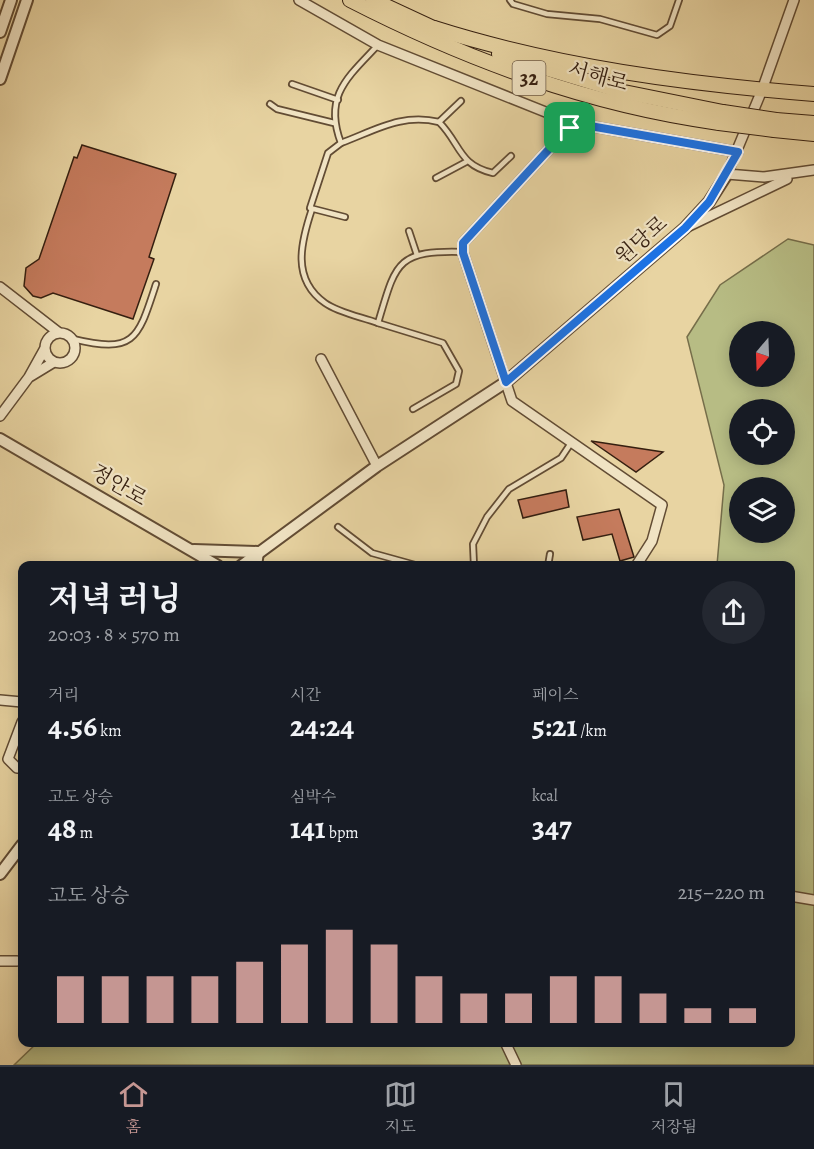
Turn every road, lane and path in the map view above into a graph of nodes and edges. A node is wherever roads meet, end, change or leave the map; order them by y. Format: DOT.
graph roads {
  1 [pos="11,0"];
  2 [pos="27,0"];
  3 [pos="299,0"];
  4 [pos="350,0"];
  5 [pos="373,0"];
  6 [pos="510,0"];
  7 [pos="679,0"];
  8 [pos="794,0"];
  9 [pos="434,28"];
  10 [pos="0,32"];
  11 [pos="378,45"];
  12 [pos="0,79"];
  13 [pos="292,84"];
  14 [pos="762,90"];
  15 [pos="814,94"];
  16 [pos="338,100"];
  17 [pos="461,101"];
  18 [pos="270,104"];
  19 [pos="721,118"];
  20 [pos="439,122"];
  21 [pos="334,123"];
  22 [pos="573,123"];
  23 [pos="814,123"];
  24 [pos="775,125"];
  25 [pos="814,134"];
  26 [pos="341,143"];
  27 [pos="738,152"];
  28 [pos="511,156"];
  29 [pos="466,162"];
  30 [pos="813,171"];
  31 [pos="727,174"];
  32 [pos="436,178"];
  33 [pos="312,209"];
  34 [pos="345,217"];
  35 [pos="685,228"];
  36 [pos="409,231"];
  37 [pos="463,252"];
  38 [pos="417,255"];
  39 [pos="156,284"];
  40 [pos="0,287"];
  41 [pos="36,316"];
  42 [pos="378,323"];
  43 [pos="57,332"];
  44 [pos="47,339"];
  45 [pos="73,339"];
  46 [pos="44,350"];
  47 [pos="321,359"];
  48 [pos="54,362"];
  49 [pos="29,377"];
  50 [pos="506,382"];
  51 [pos="413,409"];
  52 [pos="0,416"];
  53 [pos="0,439"];
  54 [pos="572,441"];
  55 [pos="377,466"];
  56 [pos="338,527"];
  57 [pos="193,550"];
  58 [pos="258,552"];
  59 [pos="550,554"];
  60 [pos="201,561"];
  61 [pos="210,561"];
  62 [pos="247,561"];
  63 [pos="257,561"];
  64 [pos="401,561"];
  65 [pos="474,561"];
  66 [pos="549,561"];
  67 [pos="639,561"];
  68 [pos="0,700"];
  69 [pos="18,702"];
  70 [pos="18,733"];
  71 [pos="18,768"];
  72 [pos="18,853"];
  73 [pos="0,874"];
  74 [pos="795,897"];
  75 [pos="814,900"];
  76 [pos="0,961"];
  77 [pos="17,961"];
  78 [pos="507,1047"];
  79 [pos="516,1065"];
  1 -- 10 [label="street"];
  2 -- 12 [label="street"];
  3 -- 11 [label="street"];
  4 -- 19 [label="main road, 서해로 / 32"];
  5 -- 9 [label="main road, 서해로 / 32"];
  6 -- 7 [label="lane"];
  8 -- 14 [label="street"];
  9 -- 14 [label="main road"];
  9 -- 19 [label="main road, 서해로 / 32"];
  11 -- 16 [label="lane"];
  11 -- 22 [label="street"];
  13 -- 16 [label="lane"];
  14 -- 15 [label="main road"];
  14 -- 27 [label="street"];
  16 -- 21 [label="lane"];
  17 -- 20 [label="lane"];
  18 -- 21 [label="lane"];
  19 -- 24 [label="main road, 서해로 / 32, bridge"];
  20 -- 26 [label="lane"];
  20 -- 29 [label="lane"];
  21 -- 26 [label="lane"];
  22 -- 27 [label="street"];
  22 -- 37 [label="street"];
  23 -- 24 [label="main road, 서해로 / 32"];
  24 -- 25 [label="main road, 서해로 / 32"];
  26 -- 33 [label="lane"];
  27 -- 31 [label="street"];
  28 -- 29 [label="lane"];
  29 -- 32 [label="lane"];
  30 -- 31 [label="street"];
  30 -- 35 [label="street"];
  31 -- 35 [label="street, 원당로"];
  33 -- 34 [label="lane"];
  33 -- 42 [label="lane"];
  35 -- 50 [label="street, 원당로"];
  36 -- 38 [label="lane"];
  37 -- 38 [label="lane"];
  37 -- 50 [label="street"];
  38 -- 42 [label="lane"];
  39 -- 45 [label="lane"];
  40 -- 41 [label="street"];
  41 -- 43 [label="street"];
  41 -- 44 [label="street"];
  42 -- 51 [label="lane"];
  43 -- 44 [label="street"];
  43 -- 45 [label="street"];
  44 -- 46 [label="street"];
  45 -- 48 [label="street"];
  46 -- 48 [label="street"];
  46 -- 49 [label="street"];
  47 -- 55 [label="street"];
  48 -- 49 [label="street"];
  49 -- 52 [label="street"];
  50 -- 54 [label="street"];
  50 -- 55 [label="street, 원당로"];
  53 -- 57 [label="street, 정안로"];
  54 -- 65 [label="lane"];
  54 -- 67 [label="street"];
  55 -- 58 [label="street, 원당로"];
  56 -- 64 [label="lane"];
  57 -- 58 [label="street"];
  57 -- 60 [label="street"];
  57 -- 61 [label="street, 정안로"];
  58 -- 62 [label="street, 원당로"];
  58 -- 63 [label="street"];
  59 -- 66 [label="lane"];
  68 -- 69 [label="street"];
  70 -- 71 [label="street"];
  72 -- 73 [label="street"];
  74 -- 75 [label="street"];
  76 -- 77 [label="street"];
  78 -- 79 [label="street"];
}
